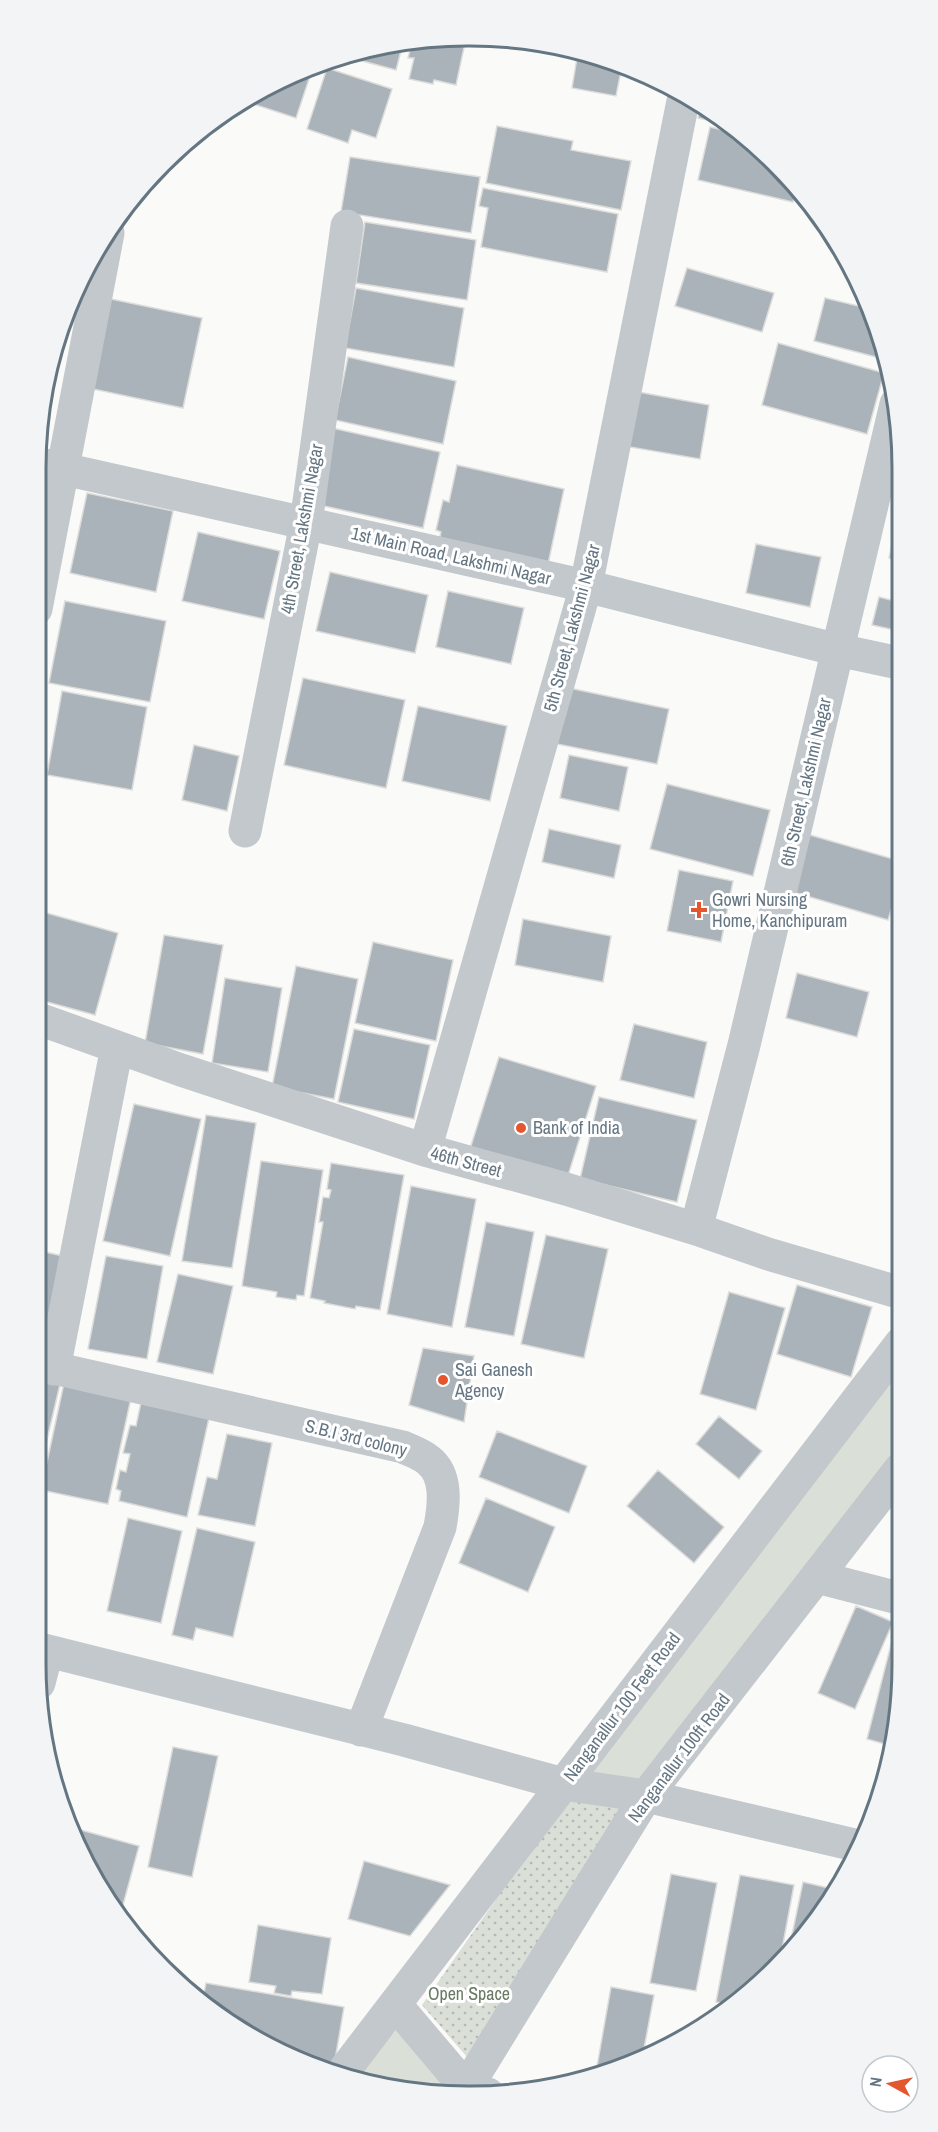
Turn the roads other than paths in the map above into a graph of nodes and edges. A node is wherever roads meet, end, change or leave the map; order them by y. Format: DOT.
graph roads {
  1 [pos="682,104"];
  2 [pos="347,226"];
  3 [pos="101,262"];
  4 [pos="890,430"];
  5 [pos="50,467"];
  6 [pos="46,508"];
  7 [pos="306,523"];
  8 [pos="586,586"];
  9 [pos="838,650"];
  10 [pos="892,662"];
  11 [pos="245,831"];
  12 [pos="46,1022"];
  13 [pos="117,1047"];
  14 [pos="425,1150"];
  15 [pos="696,1229"];
  16 [pos="892,1290"];
  17 [pos="892,1354"];
  18 [pos="46,1362"];
  19 [pos="46,1366"];
  20 [pos="892,1480"];
  21 [pos="817,1577"];
  22 [pos="892,1596"];
  23 [pos="46,1662"];
  24 [pos="361,1730"];
  25 [pos="563,1784"];
  26 [pos="646,1796"];
  27 [pos="851,1844"];
  28 [pos="395,2004"];
  29 [pos="347,2067"];
  30 [pos="467,2086"];
  31 [pos="477,2086"];
  1 -- 8 [label="street, 5th Street, Lakshmi Nagar"];
  2 -- 7 [label="street, 4th Street, Lakshmi Nagar"];
  3 -- 5 [label="street"];
  4 -- 9 [label="street, 6th Street, Lakshmi Nagar"];
  5 -- 6 [label="street"];
  5 -- 7 [label="street, 1st Main Road, Lakshmi Nagar"];
  7 -- 8 [label="street, 1st Main Road, Lakshmi Nagar"];
  7 -- 11 [label="street, 4th Street, Lakshmi Nagar"];
  8 -- 9 [label="street, 1st Main Road, Lakshmi Nagar"];
  8 -- 14 [label="street, 5th Street, Lakshmi Nagar"];
  9 -- 10 [label="street, 1st Main Road, Lakshmi Nagar"];
  9 -- 15 [label="street, 6th Street, Lakshmi Nagar"];
  12 -- 13 [label="street, 46th Street"];
  13 -- 14 [label="street, 46th Street"];
  13 -- 18 [label="street"];
  14 -- 15 [label="street, 46th Street"];
  15 -- 16 [label="street, 46th Street"];
  17 -- 25 [label="street, Nanganallur 100 Feet Road"];
  19 -- 24 [label="street, S.B.I 3rd colony"];
  20 -- 21 [label="street, Nanganallur 100ft Road"];
  21 -- 22 [label="street"];
  21 -- 26 [label="street, Nanganallur 100ft Road"];
  23 -- 24 [label="street"];
  24 -- 25 [label="street"];
  25 -- 26 [label="street"];
  25 -- 28 [label="street, Nanganallur 100 Feet Road"];
  26 -- 27 [label="street"];
  26 -- 31 [label="street, Nanganallur 100ft Road"];
  28 -- 29 [label="street, Nanganallur 100 Feet Road"];
  28 -- 30 [label="street"];
}
